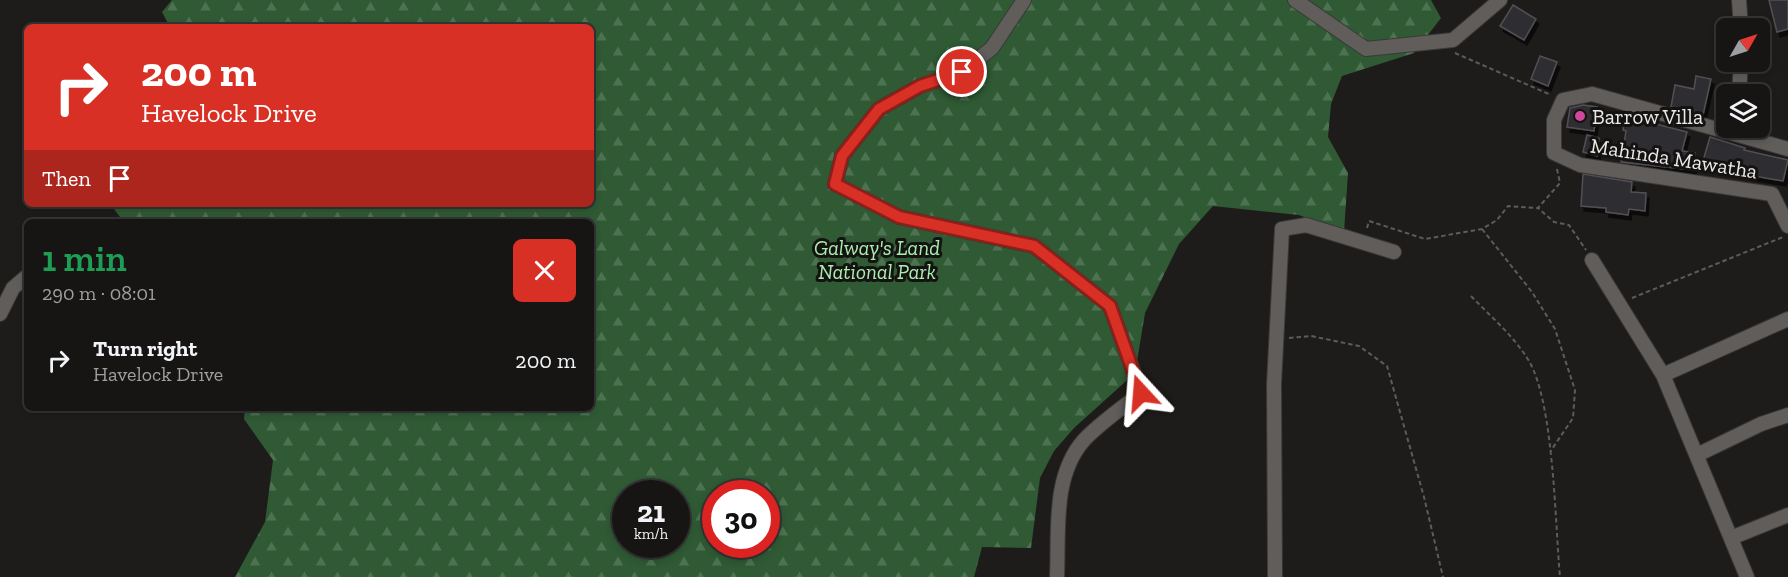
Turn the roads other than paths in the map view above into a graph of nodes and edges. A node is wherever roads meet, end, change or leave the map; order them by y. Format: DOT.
graph roads {
  1 [pos="1024,0"];
  2 [pos="1295,0"];
  3 [pos="1500,0"];
  4 [pos="1739,0"];
  5 [pos="1740,18"];
  6 [pos="1716,125"];
  7 [pos="1757,138"];
  8 [pos="1788,150"];
  9 [pos="1788,226"];
  10 [pos="1394,252"];
  11 [pos="1592,260"];
  12 [pos="24,279"];
  13 [pos="0,314"];
  14 [pos="1788,319"];
  15 [pos="1663,375"];
  16 [pos="1788,415"];
  17 [pos="1697,455"];
  18 [pos="1788,515"];
  19 [pos="1731,538"];
  20 [pos="1058,577"];
  21 [pos="1275,577"];
  22 [pos="1747,577"];
  1 -- 20 [label="street"];
  2 -- 3 [label="street"];
  4 -- 5 [label="street"];
  6 -- 9 [label="street, Mahinda Mawatha"];
  7 -- 8 [label="street, Mahinda Mawatha"];
  10 -- 21 [label="street"];
  11 -- 15 [label="street"];
  12 -- 13 [label="street"];
  14 -- 15 [label="street"];
  15 -- 17 [label="street"];
  16 -- 17 [label="street"];
  17 -- 19 [label="street"];
  18 -- 19 [label="street"];
  19 -- 22 [label="street"];
}
